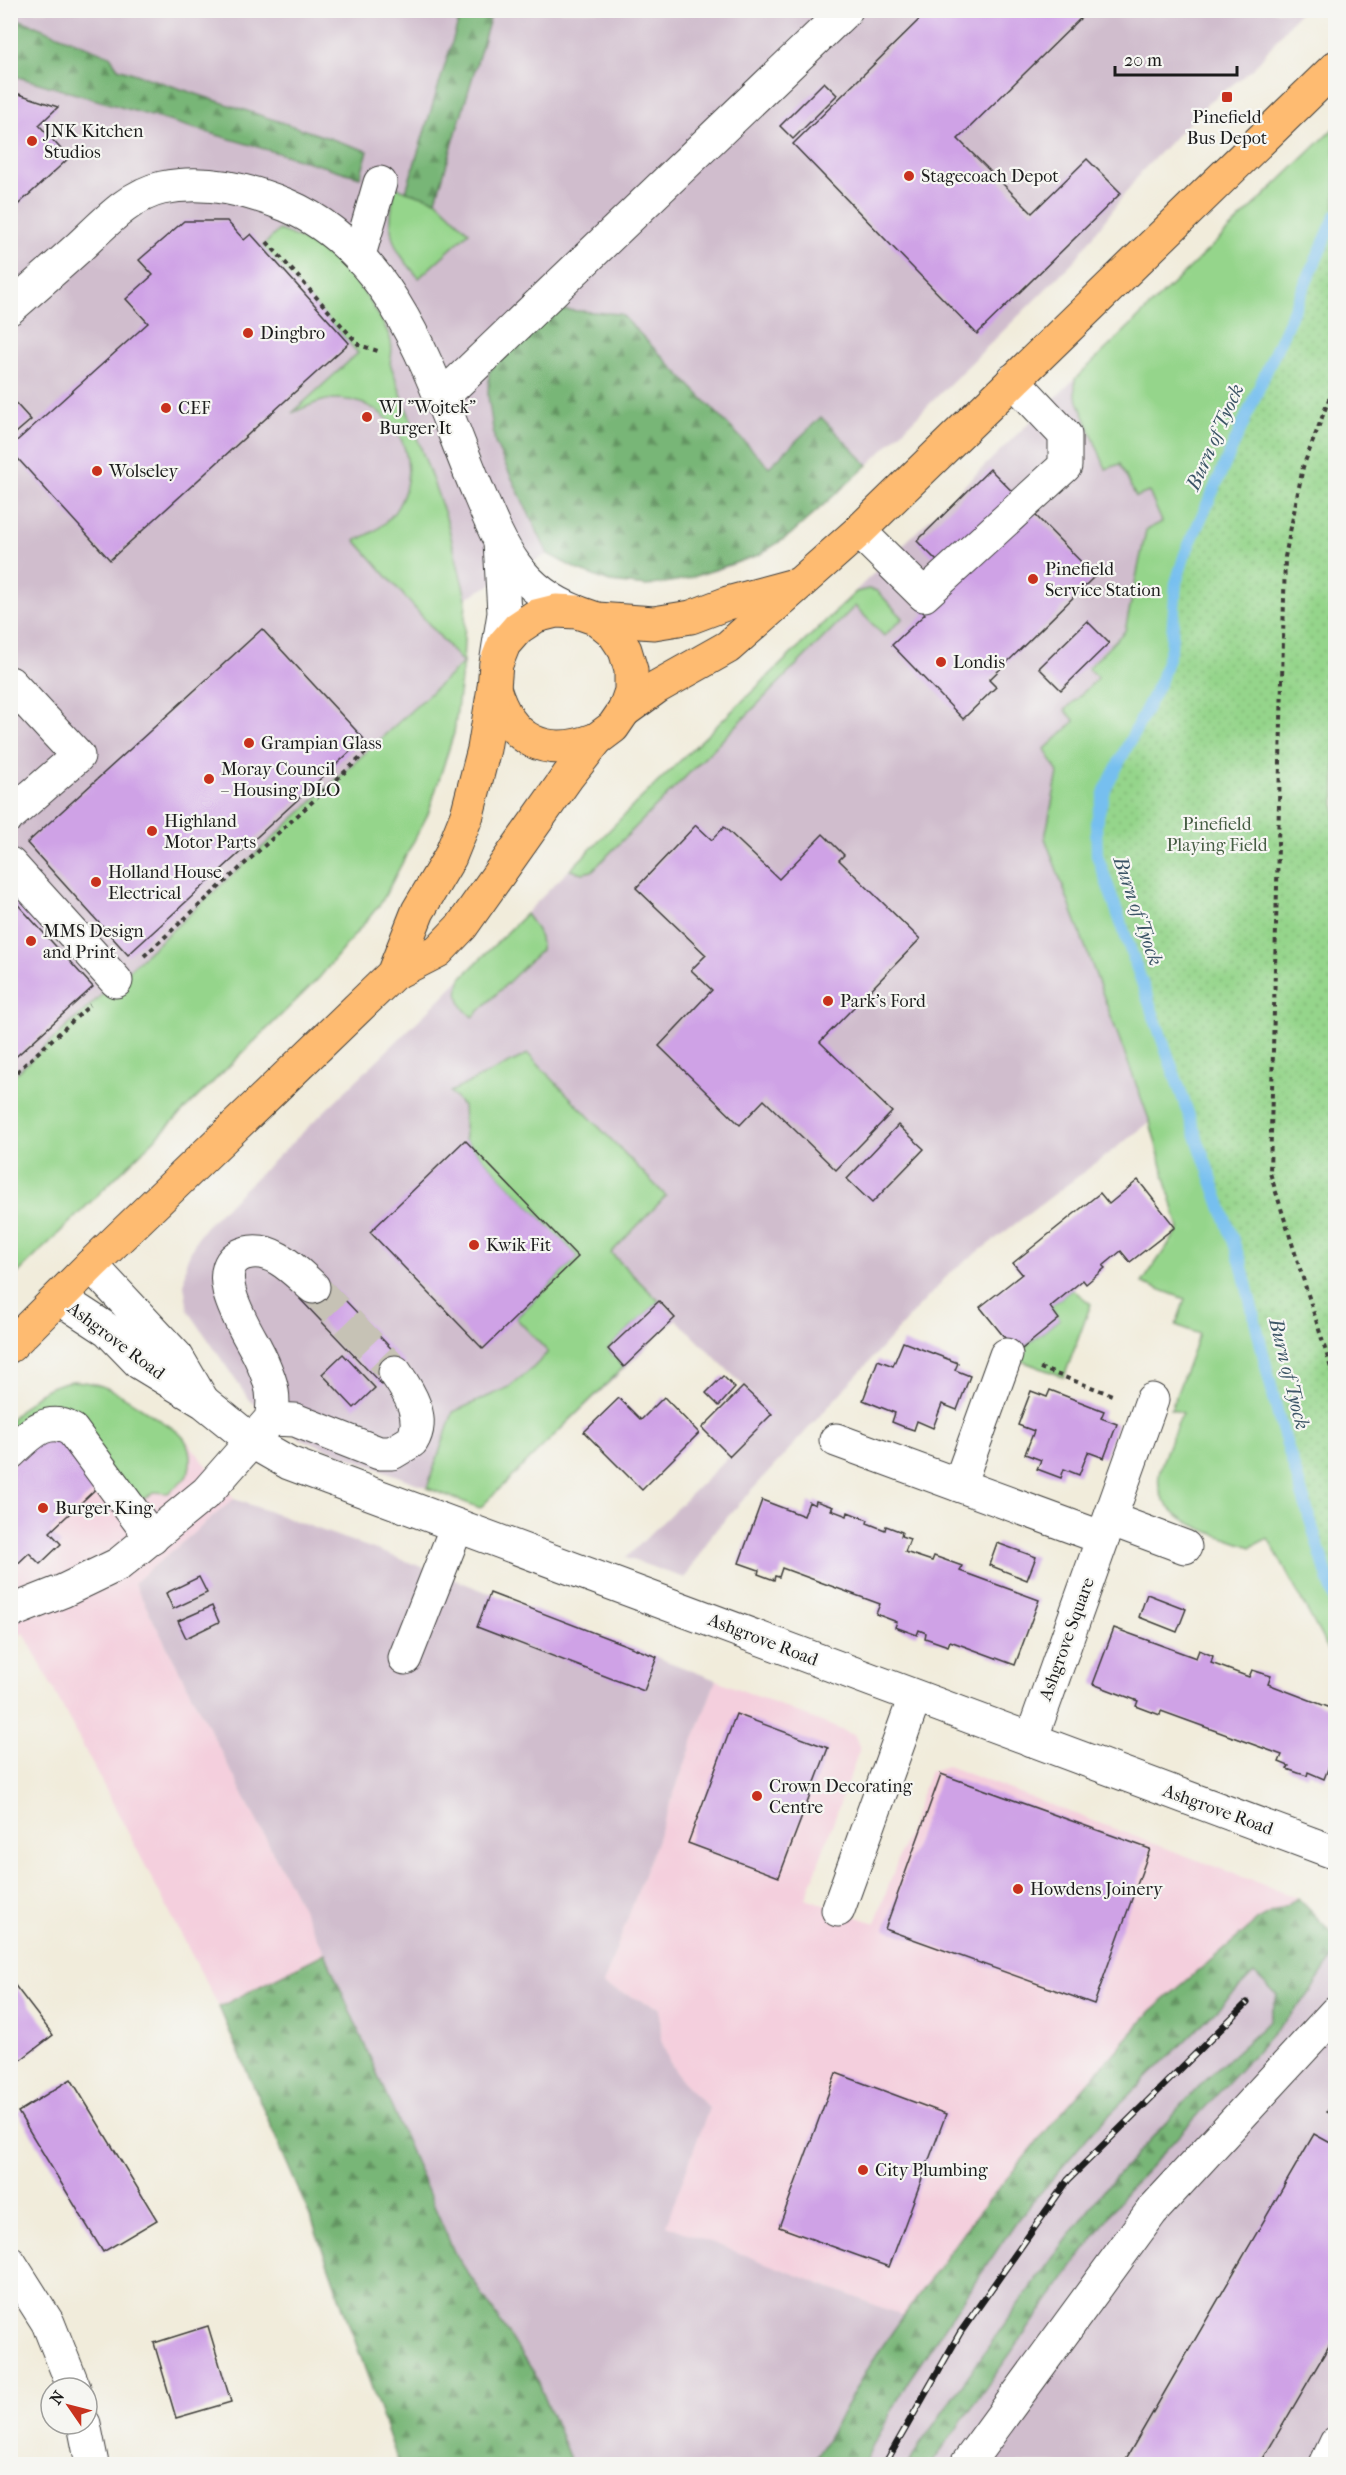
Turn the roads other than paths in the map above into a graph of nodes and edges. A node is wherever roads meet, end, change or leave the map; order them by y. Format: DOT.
graph roads {
  1 [pos="846,10"];
  2 [pos="1335,67"];
  3 [pos="380,183"];
  4 [pos="358,255"];
  5 [pos="10,308"];
  6 [pos="1013,380"];
  7 [pos="440,399"];
  8 [pos="859,531"];
  9 [pos="500,542"];
  10 [pos="797,584"];
  11 [pos="587,615"];
  12 [pos="495,676"];
  13 [pos="10,683"];
  14 [pos="624,711"];
  15 [pos="597,739"];
  16 [pos="10,815"];
  17 [pos="10,864"];
  18 [pos="393,974"];
  19 [pos="116,981"];
  20 [pos="91,1265"];
  21 [pos="313,1287"];
  22 [pos="59,1298"];
  23 [pos="10,1346"];
  24 [pos="1006,1355"];
  25 [pos="395,1372"];
  26 [pos="204,1402"];
  27 [pos="1151,1404"];
  28 [pos="261,1430"];
  29 [pos="836,1440"];
  30 [pos="10,1453"];
  31 [pos="959,1485"];
  32 [pos="456,1526"];
  33 [pos="1106,1528"];
  34 [pos="152,1538"];
  35 [pos="1185,1546"];
  36 [pos="10,1612"];
  37 [pos="405,1658"];
  38 [pos="915,1698"];
  39 [pos="1031,1740"];
  40 [pos="1335,1854"];
  41 [pos="838,1910"];
  42 [pos="1335,2012"];
  43 [pos="10,2263"];
  44 [pos="69,2376"];
  45 [pos="86,2436"];
  46 [pos="1335,2443"];
  47 [pos="92,2464"];
  48 [pos="967,2464"];
  49 [pos="1326,2464"];
  1 -- 7 [label="street"];
  2 -- 6 [label="highway"];
  3 -- 4 [label="street"];
  4 -- 5 [label="street"];
  4 -- 7 [label="street"];
  6 -- 8 [label="highway"];
  6 -- 8 [label="street"];
  7 -- 9 [label="street"];
  8 -- 10 [label="highway"];
  9 -- 11 [label="street"];
  9 -- 12 [label="street"];
  10 -- 11 [label="highway"];
  10 -- 14 [label="highway"];
  11 -- 12 [label="highway"];
  11 -- 14 [label="highway"];
  12 -- 15 [label="highway"];
  12 -- 18 [label="highway"];
  13 -- 16 [label="street"];
  14 -- 15 [label="highway"];
  15 -- 18 [label="highway"];
  17 -- 19 [label="street"];
  18 -- 20 [label="highway"];
  20 -- 22 [label="highway"];
  20 -- 26 [label="street, Ashgrove Road"];
  21 -- 28 [label="street"];
  22 -- 23 [label="highway"];
  22 -- 26 [label="street, Ashgrove Road"];
  24 -- 31 [label="street"];
  25 -- 28 [label="street"];
  26 -- 28 [label="street, Ashgrove Road"];
  27 -- 33 [label="street, Ashgrove Square"];
  28 -- 32 [label="street, Ashgrove Road"];
  28 -- 34 [label="street"];
  29 -- 31 [label="street"];
  30 -- 34 [label="street"];
  31 -- 33 [label="street"];
  32 -- 37 [label="street"];
  32 -- 38 [label="street, Ashgrove Road"];
  33 -- 35 [label="street"];
  33 -- 39 [label="street, Ashgrove Square"];
  34 -- 36 [label="street"];
  38 -- 39 [label="street, Ashgrove Road"];
  38 -- 41 [label="street"];
  39 -- 40 [label="street, Ashgrove Road"];
  42 -- 48 [label="street"];
  43 -- 44 [label="street"];
  45 -- 47 [label="street"];
  46 -- 49 [label="street"];
}
